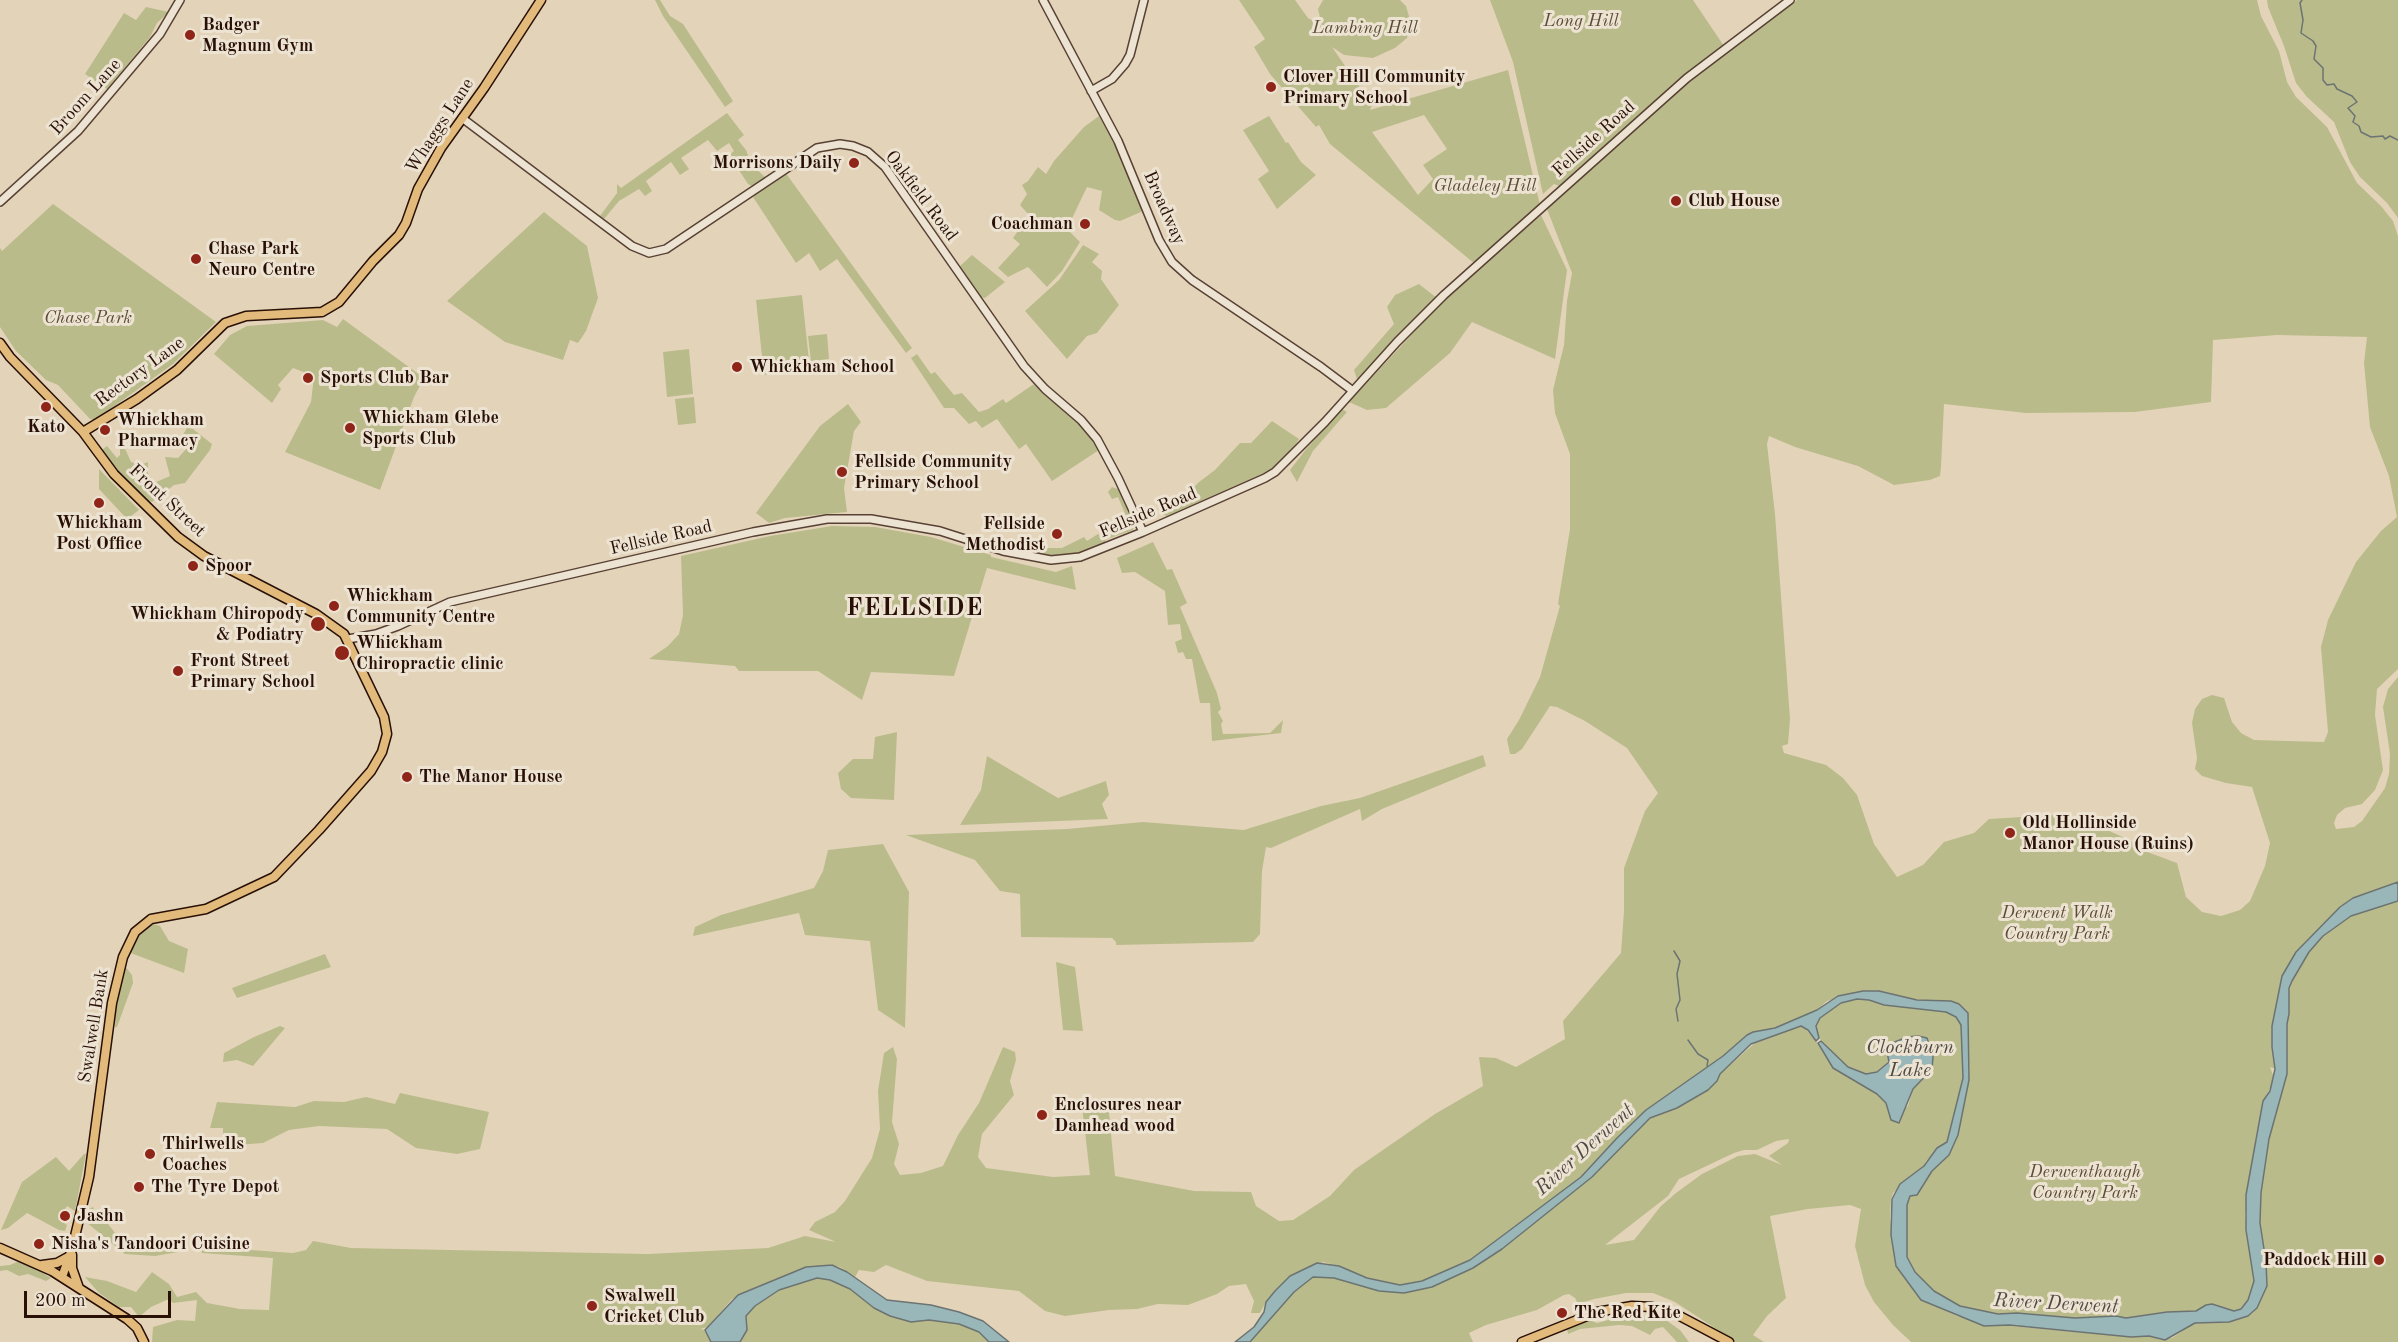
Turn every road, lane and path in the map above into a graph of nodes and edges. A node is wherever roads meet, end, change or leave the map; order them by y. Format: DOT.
graph roads {
  1 [pos="180,0"];
  2 [pos="541,0"];
  3 [pos="1043,0"];
  4 [pos="1144,0"];
  5 [pos="1790,0"];
  6 [pos="1092,91"];
  7 [pos="462,118"];
  8 [pos="0,202"];
  9 [pos="314,313"];
  10 [pos="0,343"];
  11 [pos="1353,391"];
  12 [pos="83,432"];
  13 [pos="1143,532"];
  14 [pos="348,639"];
  15 [pos="0,1248"];
  16 [pos="70,1253"];
  17 [pos="41,1265"];
  18 [pos="62,1277"];
  19 [pos="79,1288"];
  20 [pos="144,1342"];
  21 [pos="1522,1342"];
  22 [pos="1729,1342"];
  1 -- 8 [label="street, Broom Lane"];
  2 -- 7 [label="main road, Whaggs Lane"];
  3 -- 6 [label="street, Broadway"];
  4 -- 6 [label="street"];
  5 -- 11 [label="street, Fellside Road"];
  6 -- 11 [label="street, Broadway"];
  7 -- 9 [label="main road, Whaggs Lane"];
  7 -- 13 [label="street, Oakfield Road"];
  9 -- 12 [label="main road, Rectory Lane"];
  10 -- 12 [label="main road, Front Street"];
  11 -- 13 [label="street, Fellside Road"];
  12 -- 14 [label="main road, Front Street"];
  13 -- 14 [label="street, Fellside Road"];
  14 -- 16 [label="main road, Swalwell Bank"];
  15 -- 17 [label="main road"];
  16 -- 17 [label="main road"];
  16 -- 18 [label="main road, Swalwell Bank"];
  16 -- 19 [label="main road"];
  17 -- 18 [label="main road"];
  18 -- 19 [label="main road"];
  19 -- 20 [label="main road"];
  21 -- 22 [label="main road"];
}
